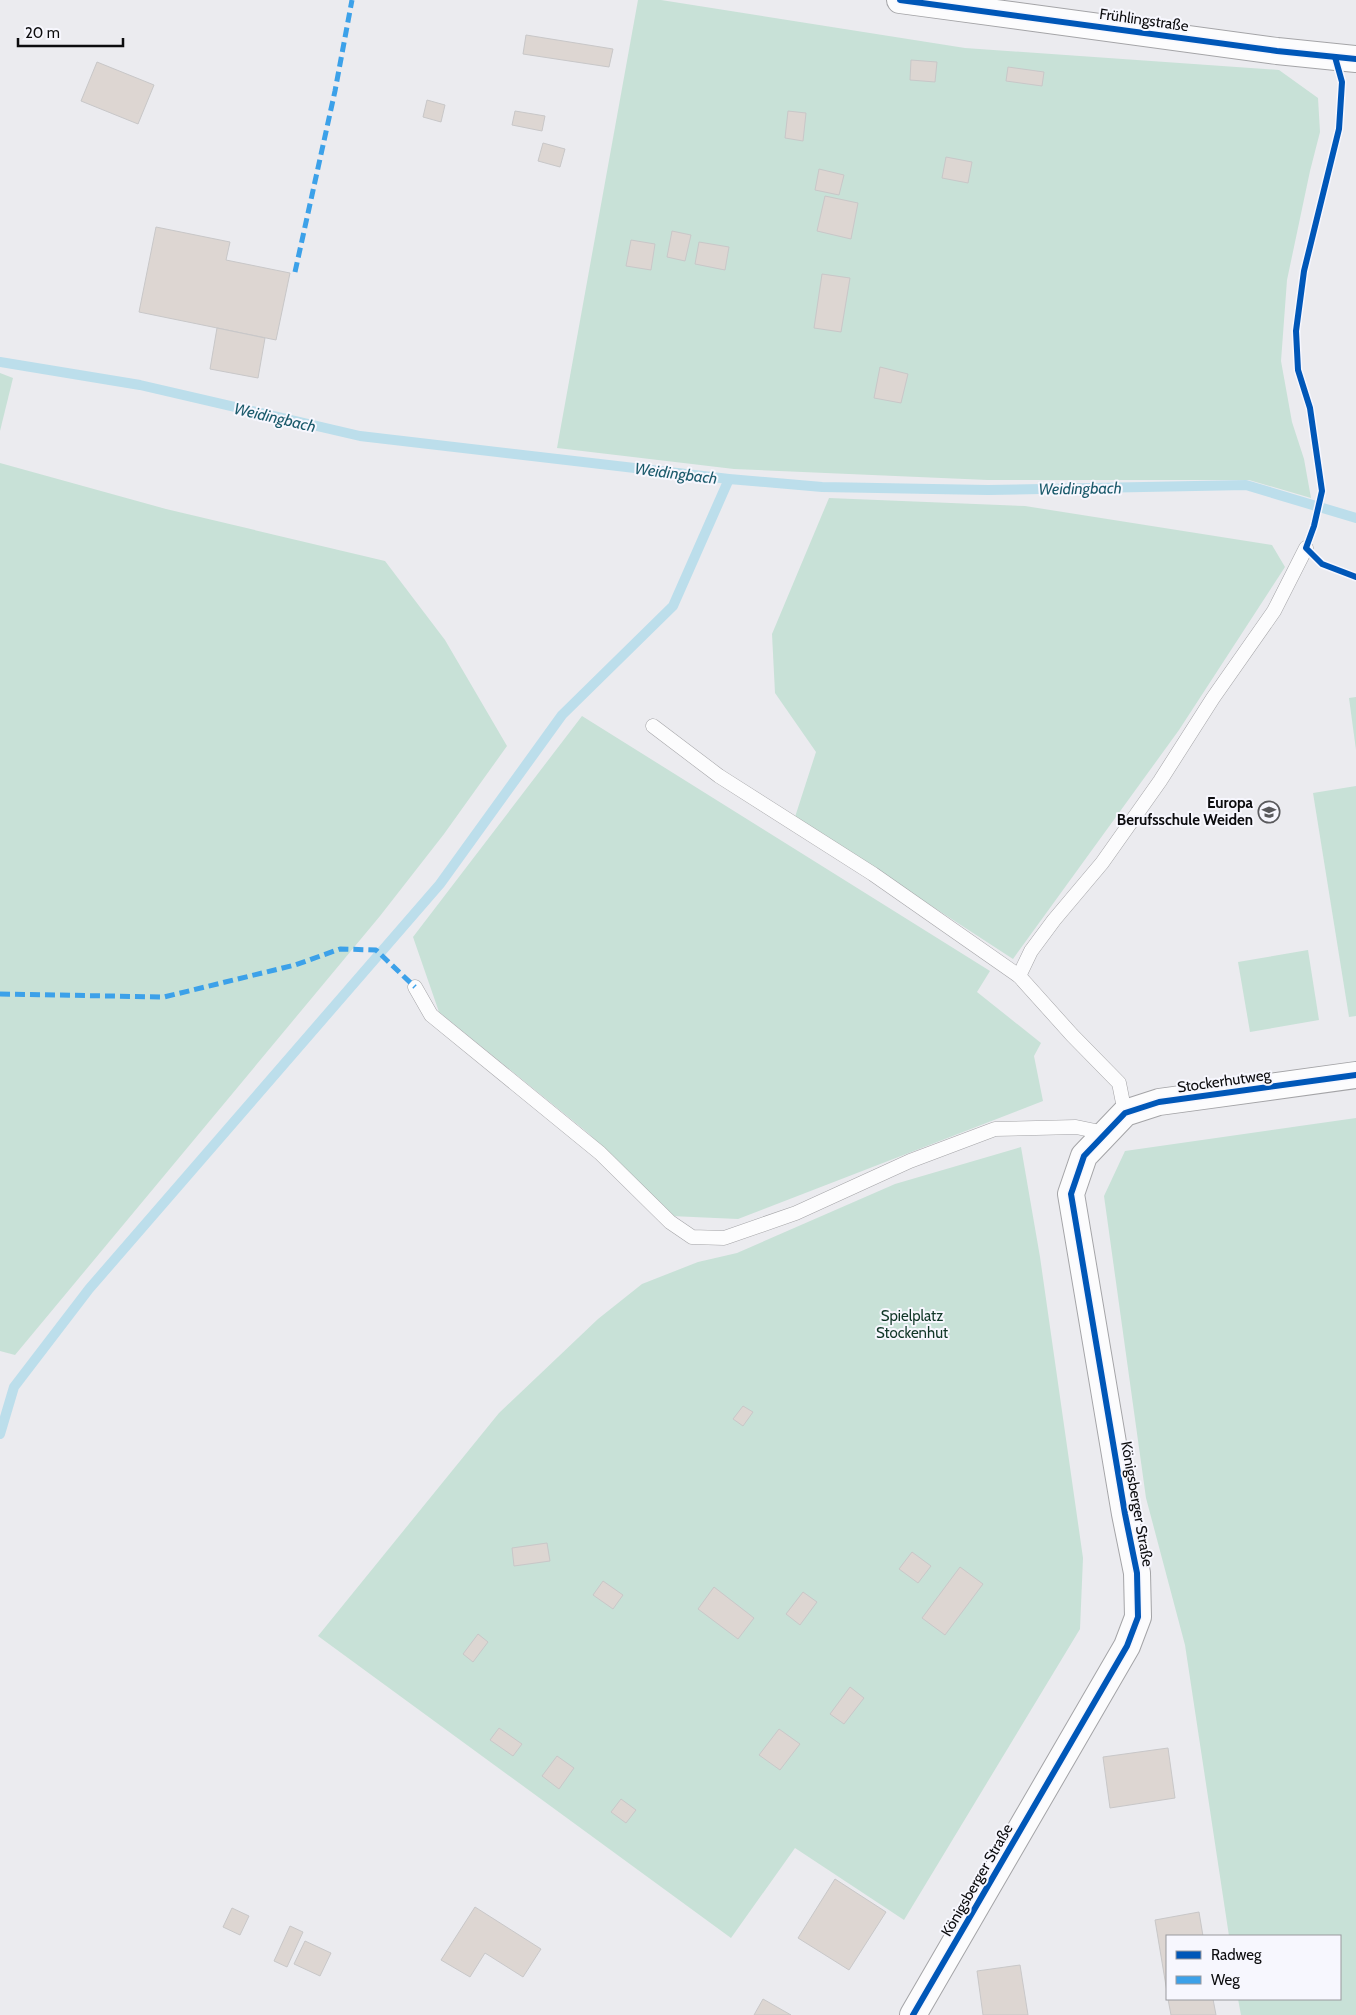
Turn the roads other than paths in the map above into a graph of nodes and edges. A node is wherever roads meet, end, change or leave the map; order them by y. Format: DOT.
graph roads {
  1 [pos="900,0"];
  2 [pos="1356,59"];
  3 [pos="1306,548"];
  4 [pos="653,726"];
  5 [pos="1019,976"];
  6 [pos="416,987"];
  7 [pos="1356,1075"];
  8 [pos="1125,1113"];
  9 [pos="1105,1133"];
  10 [pos="913,2015"];
  1 -- 2 [label="street, Frühlingstraße"];
  3 -- 5 [label="lane"];
  4 -- 5 [label="lane"];
  5 -- 8 [label="lane"];
  6 -- 9 [label="lane"];
  7 -- 8 [label="street, Stockerhutweg"];
  8 -- 9 [label="street, Stockerhutweg"];
  9 -- 10 [label="street, Königsberger Straße"];
}
